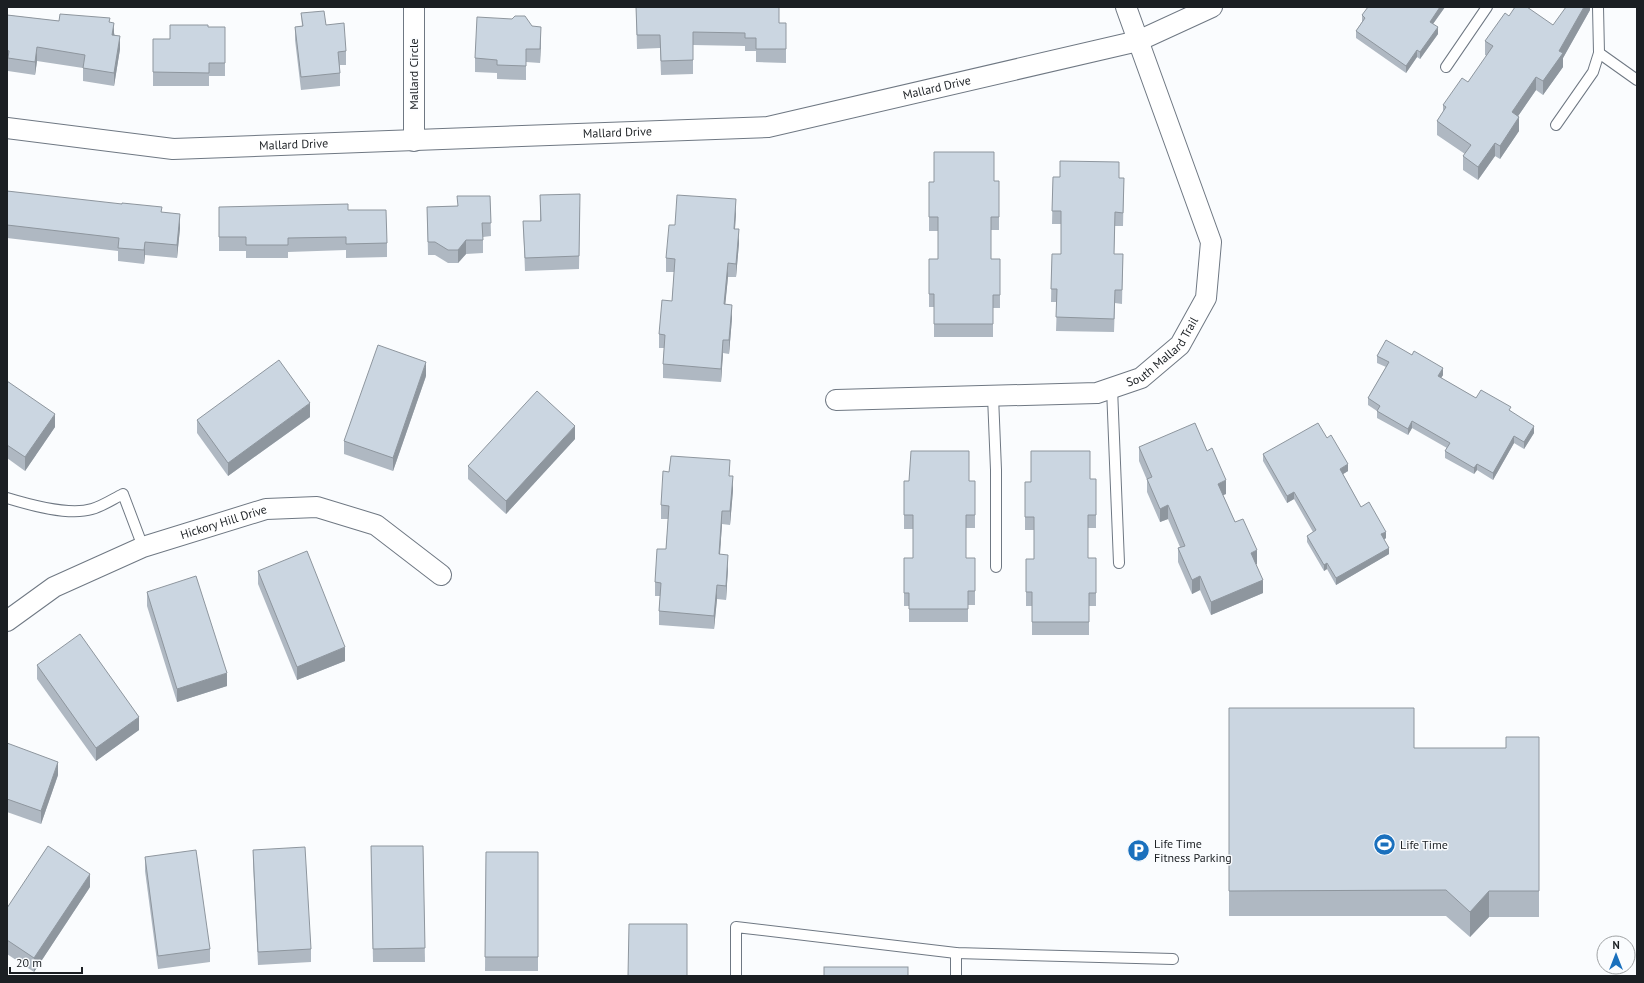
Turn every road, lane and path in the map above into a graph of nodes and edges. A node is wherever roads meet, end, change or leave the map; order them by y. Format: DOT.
graph roads {
  1 [pos="414,7"];
  2 [pos="1126,7"];
  3 [pos="1212,7"];
  4 [pos="1487,7"];
  5 [pos="1598,7"];
  6 [pos="1138,41"];
  7 [pos="1599,53"];
  8 [pos="1446,67"];
  9 [pos="1637,80"];
  10 [pos="1556,125"];
  11 [pos="7,128"];
  12 [pos="414,141"];
  13 [pos="1112,388"];
  14 [pos="993,396"];
  15 [pos="836,400"];
  16 [pos="7,498"];
  17 [pos="143,547"];
  18 [pos="1119,563"];
  19 [pos="996,567"];
  20 [pos="441,575"];
  21 [pos="7,621"];
  22 [pos="956,953"];
  23 [pos="1173,959"];
  24 [pos="736,976"];
  25 [pos="956,976"];
  1 -- 12 [label="street, Mallard Circle"];
  2 -- 6 [label="street, South Mallard Trail"];
  3 -- 6 [label="street, Mallard Drive"];
  4 -- 8 [label="lane"];
  5 -- 7 [label="lane"];
  6 -- 12 [label="street, Mallard Drive"];
  6 -- 13 [label="street, South Mallard Trail"];
  7 -- 9 [label="lane"];
  7 -- 10 [label="lane"];
  11 -- 12 [label="street, Mallard Drive"];
  13 -- 14 [label="street, South Mallard Trail"];
  13 -- 18 [label="lane"];
  14 -- 15 [label="street, South Mallard Trail"];
  14 -- 19 [label="lane"];
  16 -- 17 [label="lane"];
  17 -- 20 [label="street, Hickory Hill Drive"];
  17 -- 21 [label="street, Hickory Hill Drive"];
  22 -- 23 [label="lane"];
  22 -- 24 [label="lane"];
  22 -- 25 [label="lane"];
}
